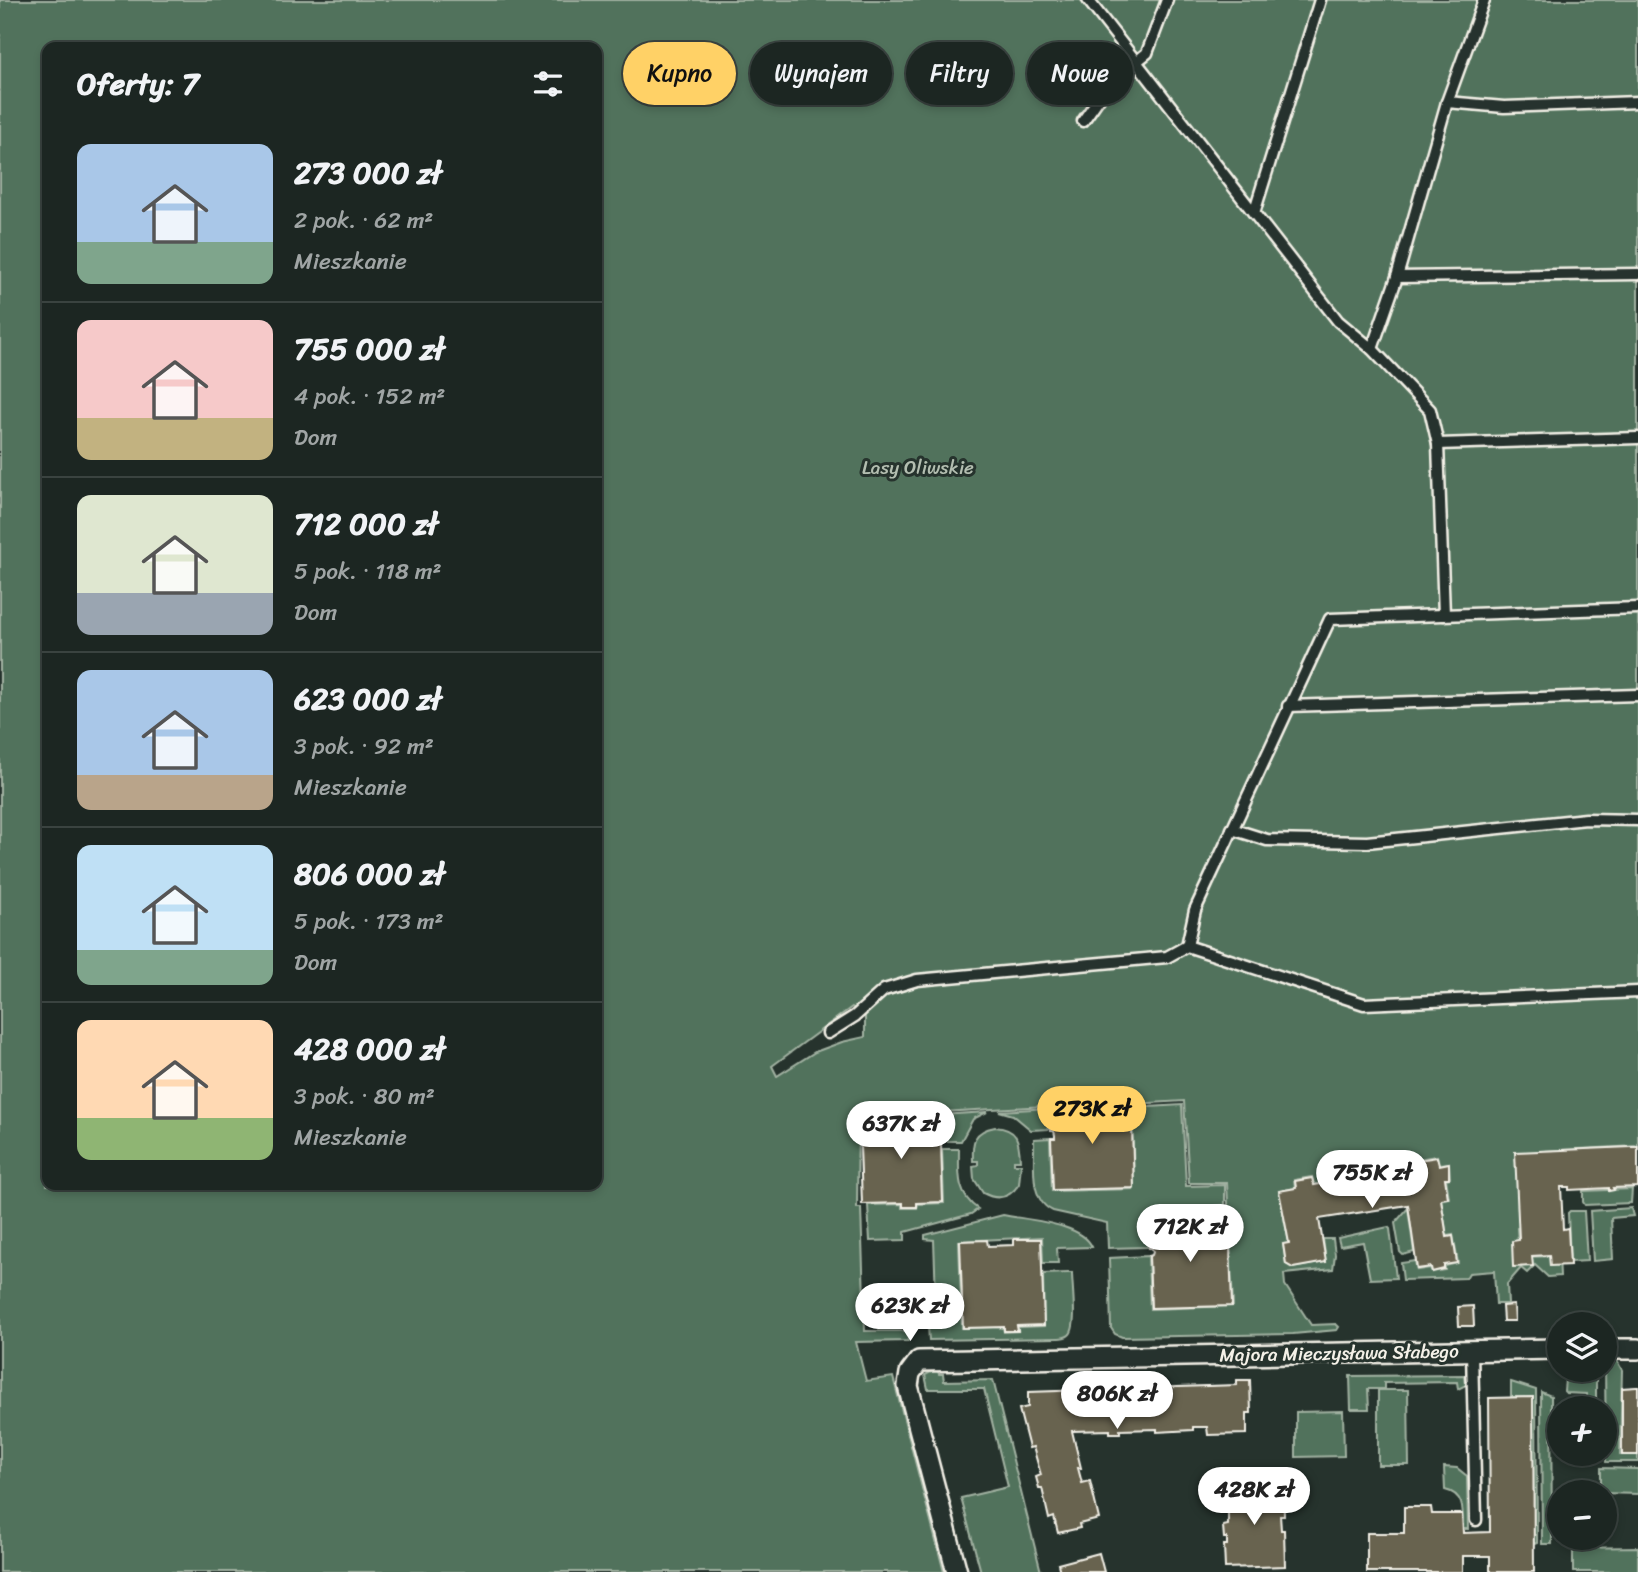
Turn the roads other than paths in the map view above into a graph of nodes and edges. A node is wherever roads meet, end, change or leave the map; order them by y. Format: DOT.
graph roads {
  1 [pos="1088,0"];
  2 [pos="1167,0"];
  3 [pos="1320,0"];
  4 [pos="1483,0"];
  5 [pos="1135,61"];
  6 [pos="1447,102"];
  7 [pos="1638,102"];
  8 [pos="1083,121"];
  9 [pos="1254,213"];
  10 [pos="1638,274"];
  11 [pos="1397,277"];
  12 [pos="1372,349"];
  13 [pos="1638,438"];
  14 [pos="1438,444"];
  15 [pos="1638,608"];
  16 [pos="1444,615"];
  17 [pos="1638,695"];
  18 [pos="1288,706"];
  19 [pos="1638,820"];
  20 [pos="1232,830"];
  21 [pos="1187,946"];
  22 [pos="1638,992"];
  23 [pos="828,1033"];
  24 [pos="1547,1349"];
  25 [pos="1617,1349"];
  26 [pos="1638,1349"];
  27 [pos="1472,1351"];
  28 [pos="1476,1520"];
  29 [pos="957,1572"];
  1 -- 5 [label="lane"];
  2 -- 5 [label="lane"];
  3 -- 9 [label="lane"];
  4 -- 6 [label="lane"];
  5 -- 8 [label="lane"];
  5 -- 9 [label="lane"];
  6 -- 7 [label="lane"];
  6 -- 11 [label="lane"];
  9 -- 12 [label="lane"];
  10 -- 11 [label="lane"];
  11 -- 12 [label="lane"];
  12 -- 14 [label="lane"];
  13 -- 14 [label="lane"];
  14 -- 16 [label="lane"];
  15 -- 16 [label="lane"];
  16 -- 18 [label="lane"];
  17 -- 18 [label="lane"];
  18 -- 20 [label="lane"];
  19 -- 20 [label="lane"];
  20 -- 21 [label="lane"];
  21 -- 22 [label="lane"];
  21 -- 23 [label="lane"];
  24 -- 27 [label="street, Majora Mieczysława Słabego"];
  25 -- 26 [label="street"];
  27 -- 28 [label="lane"];
  27 -- 29 [label="street, Majora Mieczysława Słabego"];
}
